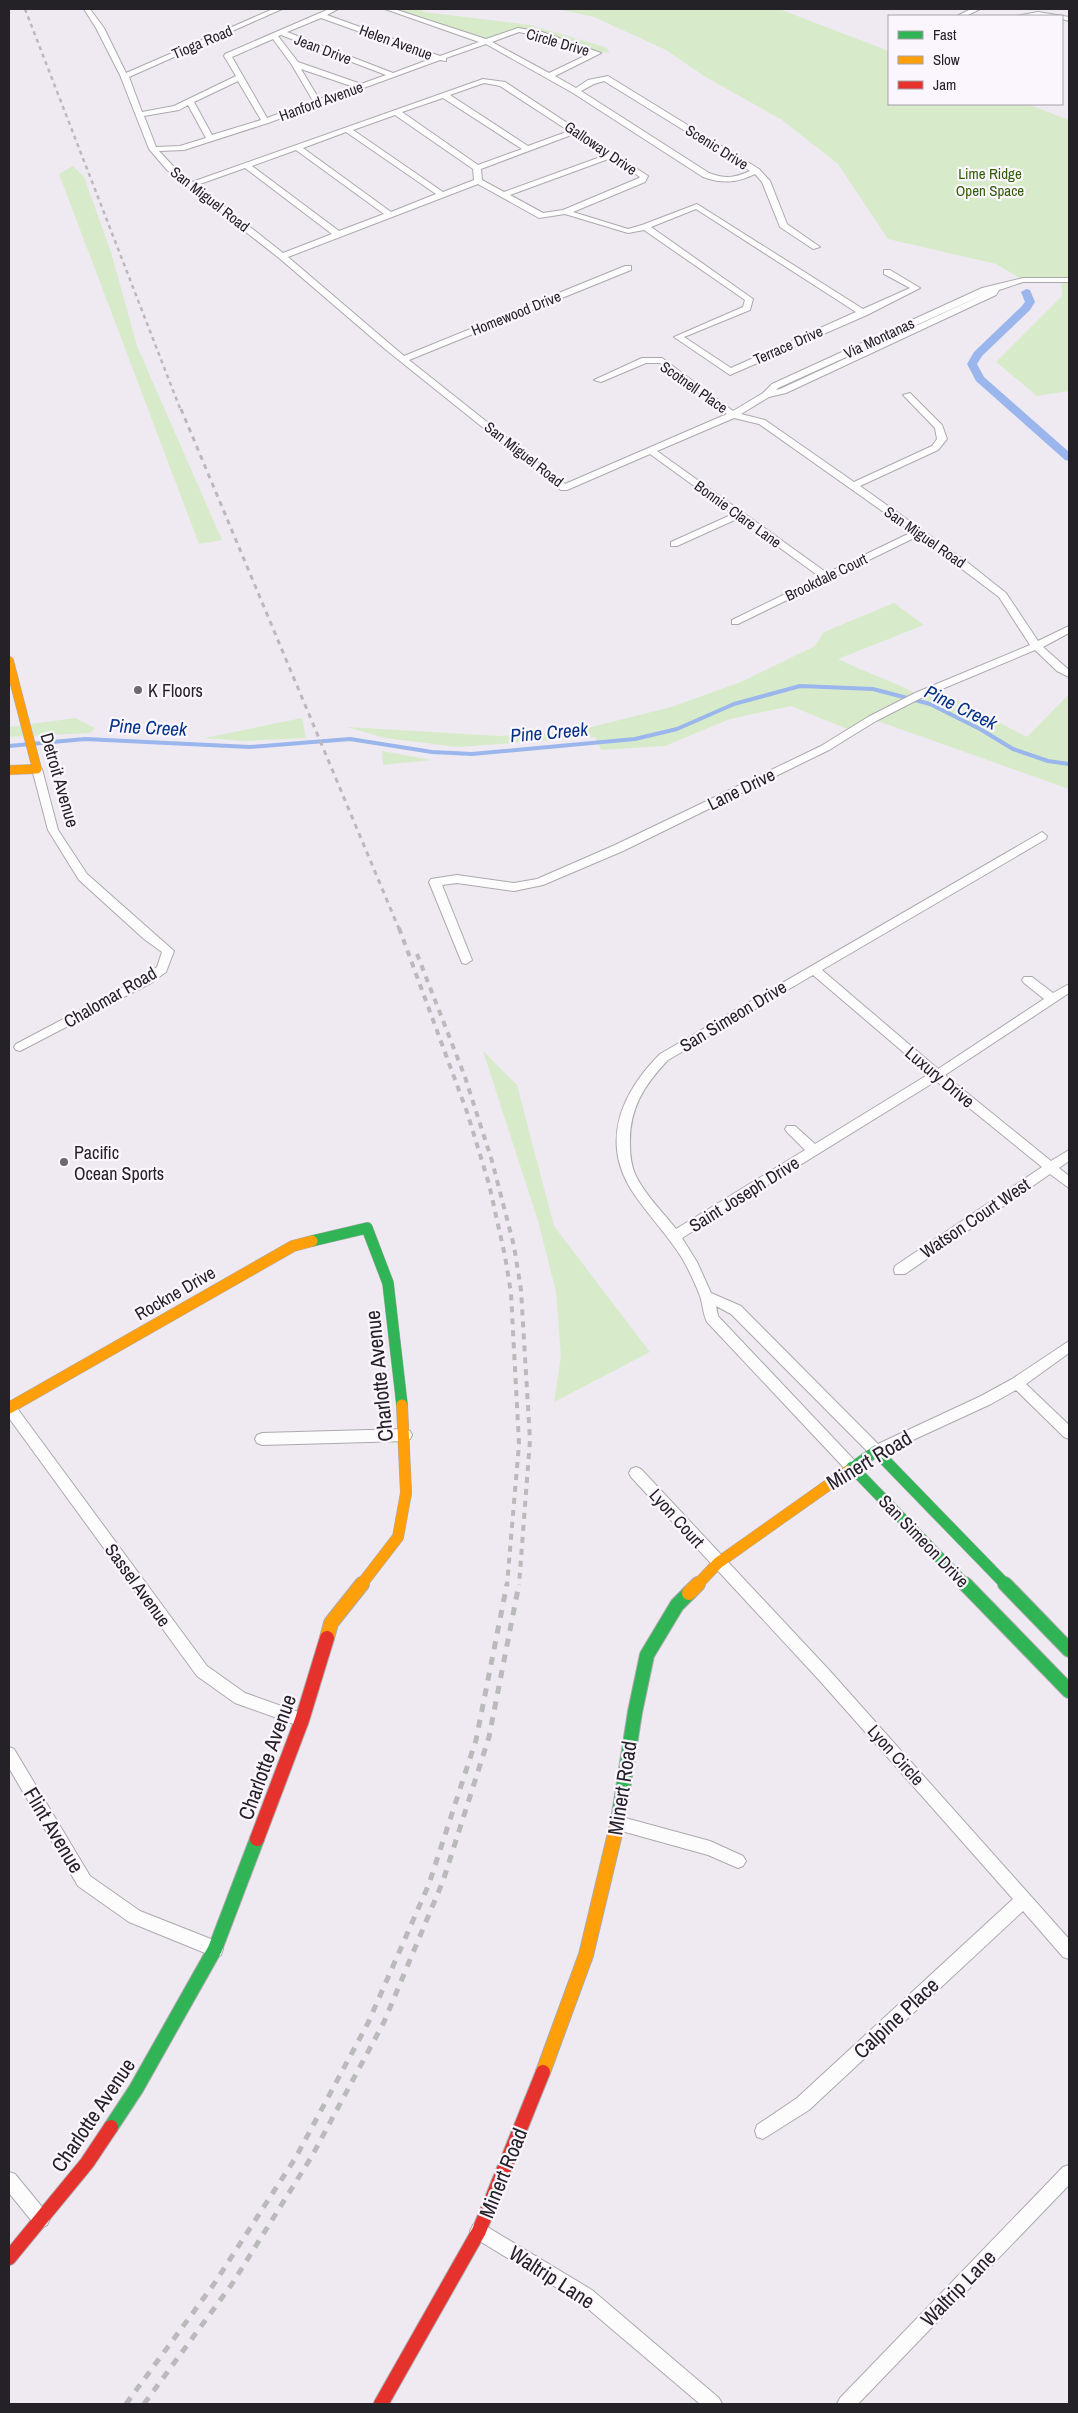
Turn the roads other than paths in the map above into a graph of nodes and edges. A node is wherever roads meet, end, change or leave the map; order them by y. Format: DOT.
graph roads {
  1 [pos="87,9"];
  2 [pos="278,9"];
  3 [pos="334,9"];
  4 [pos="388,9"];
  5 [pos="976,9"];
  6 [pos="320,15"];
  7 [pos="964,15"];
  8 [pos="1029,15"];
  9 [pos="1048,15"];
  10 [pos="282,33"];
  11 [pos="274,36"];
  12 [pos="487,42"];
  13 [pos="443,58"];
  14 [pos="295,64"];
  15 [pos="124,76"];
  16 [pos="392,76"];
  17 [pos="550,76"];
  18 [pos="240,77"];
  19 [pos="359,86"];
  20 [pos="576,90"];
  21 [pos="444,95"];
  22 [pos="189,101"];
  23 [pos="317,101"];
  24 [pos="396,112"];
  25 [pos="140,116"];
  26 [pos="265,121"];
  27 [pos="347,129"];
  28 [pos="576,131"];
  29 [pos="210,138"];
  30 [pos="297,147"];
  31 [pos="526,148"];
  32 [pos="152,149"];
  33 [pos="612,155"];
  34 [pos="246,165"];
  35 [pos="477,168"];
  36 [pos="756,171"];
  37 [pos="478,181"];
  38 [pos="193,184"];
  39 [pos="443,195"];
  40 [pos="504,195"];
  41 [pos="564,212"];
  42 [pos="389,214"];
  43 [pos="645,227"];
  44 [pos="338,234"];
  45 [pos="816,247"];
  46 [pos="282,256"];
  47 [pos="628,268"];
  48 [pos="887,272"];
  49 [pos="1069,280"];
  50 [pos="864,313"];
  51 [pos="404,359"];
  52 [pos="598,380"];
  53 [pos="907,395"];
  54 [pos="734,415"];
  55 [pos="650,450"];
  56 [pos="853,486"];
  57 [pos="738,515"];
  58 [pos="917,533"];
  59 [pos="674,544"];
  60 [pos="826,577"];
  61 [pos="735,622"];
  62 [pos="1069,630"];
  63 [pos="1036,646"];
  64 [pos="9,661"];
  65 [pos="1069,674"];
  66 [pos="38,769"];
  67 [pos="9,770"];
  68 [pos="1042,836"];
  69 [pos="148,936"];
  70 [pos="466,960"];
  71 [pos="813,969"];
  72 [pos="1028,980"];
  73 [pos="1069,988"];
  74 [pos="1052,999"];
  75 [pos="20,1047"];
  76 [pos="937,1075"];
  77 [pos="791,1129"];
  78 [pos="814,1151"];
  79 [pos="1069,1154"];
  80 [pos="1050,1167"];
  81 [pos="1069,1183"];
  82 [pos="367,1228"];
  83 [pos="674,1237"];
  84 [pos="900,1270"];
  85 [pos="708,1297"];
  86 [pos="1069,1346"];
  87 [pos="1016,1383"];
  88 [pos="9,1408"];
  89 [pos="1069,1433"];
  90 [pos="405,1435"];
  91 [pos="262,1439"];
  92 [pos="876,1452"];
  93 [pos="852,1467"];
  94 [pos="636,1473"];
  95 [pos="718,1563"];
  96 [pos="1069,1650"];
  97 [pos="1069,1691"];
  98 [pos="302,1720"];
  99 [pos="9,1754"];
  100 [pos="618,1823"];
  101 [pos="738,1861"];
  102 [pos="1024,1899"];
  103 [pos="215,1949"];
  104 [pos="1069,1951"];
  105 [pos="763,2132"];
  106 [pos="1069,2173"];
  107 [pos="9,2180"];
  108 [pos="42,2219"];
  109 [pos="479,2231"];
  110 [pos="9,2258"];
  111 [pos="381,2404"];
  112 [pos="713,2404"];
  113 [pos="846,2404"];
  1 -- 15 [label="street, San Miguel Road"];
  2 -- 15 [label="street, Tioga Road"];
  3 -- 6 [label="street"];
  4 -- 12 [label="street"];
  5 -- 7 [label="street"];
  6 -- 10 [label="street"];
  6 -- 13 [label="street, Helen Avenue"];
  8 -- 9 [label="street"];
  10 -- 11 [label="street"];
  10 -- 16 [label="street, Jean Drive"];
  11 -- 14 [label="street"];
  11 -- 18 [label="street"];
  12 -- 13 [label="street, Hanford Avenue"];
  12 -- 17 [label="street, Circle Drive"];
  12 -- 17 [label="street, Circle Drive"];
  13 -- 16 [label="street, Hanford Avenue"];
  14 -- 19 [label="street"];
  14 -- 23 [label="street"];
  15 -- 25 [label="street, San Miguel Road"];
  16 -- 19 [label="street, Hanford Avenue"];
  17 -- 20 [label="street, Scenic Drive"];
  18 -- 22 [label="street"];
  18 -- 26 [label="street"];
  19 -- 23 [label="street, Hanford Avenue"];
  20 -- 36 [label="street, Scenic Drive"];
  20 -- 36 [label="street, Scenic Drive"];
  21 -- 24 [label="street, Galloway Drive"];
  21 -- 28 [label="street, Galloway Drive"];
  21 -- 31 [label="street"];
  22 -- 25 [label="street"];
  22 -- 29 [label="street"];
  23 -- 26 [label="street, Hanford Avenue"];
  24 -- 27 [label="street, Galloway Drive"];
  24 -- 35 [label="street"];
  25 -- 32 [label="street, San Miguel Road"];
  26 -- 29 [label="street, Hanford Avenue"];
  27 -- 30 [label="street, Galloway Drive"];
  27 -- 39 [label="street"];
  28 -- 31 [label="street"];
  28 -- 33 [label="street, Galloway Drive"];
  29 -- 32 [label="street, Hanford Avenue"];
  30 -- 34 [label="street, Galloway Drive"];
  30 -- 42 [label="street"];
  31 -- 35 [label="street"];
  32 -- 38 [label="street, San Miguel Road"];
  33 -- 40 [label="street"];
  33 -- 41 [label="street, Galloway Drive"];
  34 -- 38 [label="street, Galloway Drive"];
  34 -- 44 [label="street"];
  35 -- 37 [label="street"];
  36 -- 45 [label="street"];
  37 -- 39 [label="street"];
  37 -- 40 [label="street, Galloway Drive"];
  38 -- 46 [label="street, San Miguel Road"];
  39 -- 42 [label="street"];
  40 -- 41 [label="street, Galloway Drive"];
  41 -- 43 [label="street"];
  42 -- 44 [label="street"];
  43 -- 50 [label="street"];
  43 -- 50 [label="street, Terrace Drive"];
  44 -- 46 [label="street"];
  46 -- 51 [label="street, San Miguel Road"];
  47 -- 51 [label="street, Homewood Drive"];
  48 -- 50 [label="street"];
  49 -- 54 [label="street, Via Montanas"];
  51 -- 55 [label="street, San Miguel Road"];
  52 -- 54 [label="street, Scotnell Place"];
  53 -- 56 [label="street"];
  54 -- 55 [label="street, San Miguel Road"];
  54 -- 56 [label="street, San Miguel Road"];
  55 -- 57 [label="street, Bonnie Clare Lane"];
  56 -- 58 [label="street, San Miguel Road"];
  57 -- 59 [label="street"];
  57 -- 60 [label="street, Bonnie Clare Lane"];
  58 -- 60 [label="street, Brookdale Court"];
  58 -- 63 [label="street, San Miguel Road"];
  60 -- 61 [label="street, Brookdale Court"];
  62 -- 63 [label="street, Lane Drive"];
  63 -- 65 [label="street, San Miguel Road"];
  63 -- 70 [label="street, Lane Drive"];
  64 -- 66 [label="street, Detroit Avenue"];
  66 -- 67 [label="street"];
  66 -- 69 [label="street, Detroit Avenue"];
  68 -- 71 [label="street, San Simeon Drive"];
  69 -- 75 [label="street, Chalomar Road"];
  71 -- 76 [label="street, Luxury Drive"];
  71 -- 83 [label="street, San Simeon Drive"];
  72 -- 74 [label="street"];
  73 -- 74 [label="street, Saint Joseph Drive"];
  74 -- 76 [label="street, Saint Joseph Drive"];
  76 -- 78 [label="street, Saint Joseph Drive"];
  76 -- 80 [label="street, Luxury Drive"];
  77 -- 78 [label="street, Saint Joseph Drive"];
  78 -- 83 [label="street, Saint Joseph Drive"];
  79 -- 80 [label="street, Watson Court West"];
  80 -- 81 [label="street, Luxury Drive"];
  80 -- 84 [label="street, Watson Court West"];
  82 -- 88 [label="street, Rockne Drive"];
  82 -- 90 [label="street, Charlotte Avenue"];
  83 -- 85 [label="street, San Simeon Drive"];
  85 -- 92 [label="street, San Simeon Drive"];
  85 -- 93 [label="street, San Simeon Drive"];
  86 -- 87 [label="street, Minert Road"];
  87 -- 89 [label="street"];
  87 -- 92 [label="street, Minert Road"];
  88 -- 98 [label="street, Sassel Avenue"];
  90 -- 91 [label="street"];
  90 -- 98 [label="street, Charlotte Avenue"];
  92 -- 93 [label="street, Minert Road"];
  92 -- 96 [label="street, San Simeon Drive"];
  93 -- 95 [label="street, Minert Road"];
  93 -- 97 [label="street, San Simeon Drive"];
  94 -- 95 [label="street, Lyon Court"];
  95 -- 100 [label="street, Minert Road"];
  95 -- 102 [label="street, Lyon Circle"];
  98 -- 103 [label="street, Charlotte Avenue"];
  99 -- 103 [label="street, Flint Avenue"];
  100 -- 101 [label="street"];
  100 -- 109 [label="street, Minert Road"];
  102 -- 104 [label="street, Lyon Circle"];
  102 -- 105 [label="street, Calpine Place"];
  103 -- 108 [label="street, Charlotte Avenue"];
  106 -- 113 [label="street, Waltrip Lane"];
  107 -- 108 [label="street"];
  108 -- 110 [label="street, Charlotte Avenue"];
  109 -- 111 [label="street, Minert Road"];
  109 -- 112 [label="street, Waltrip Lane"];
}
